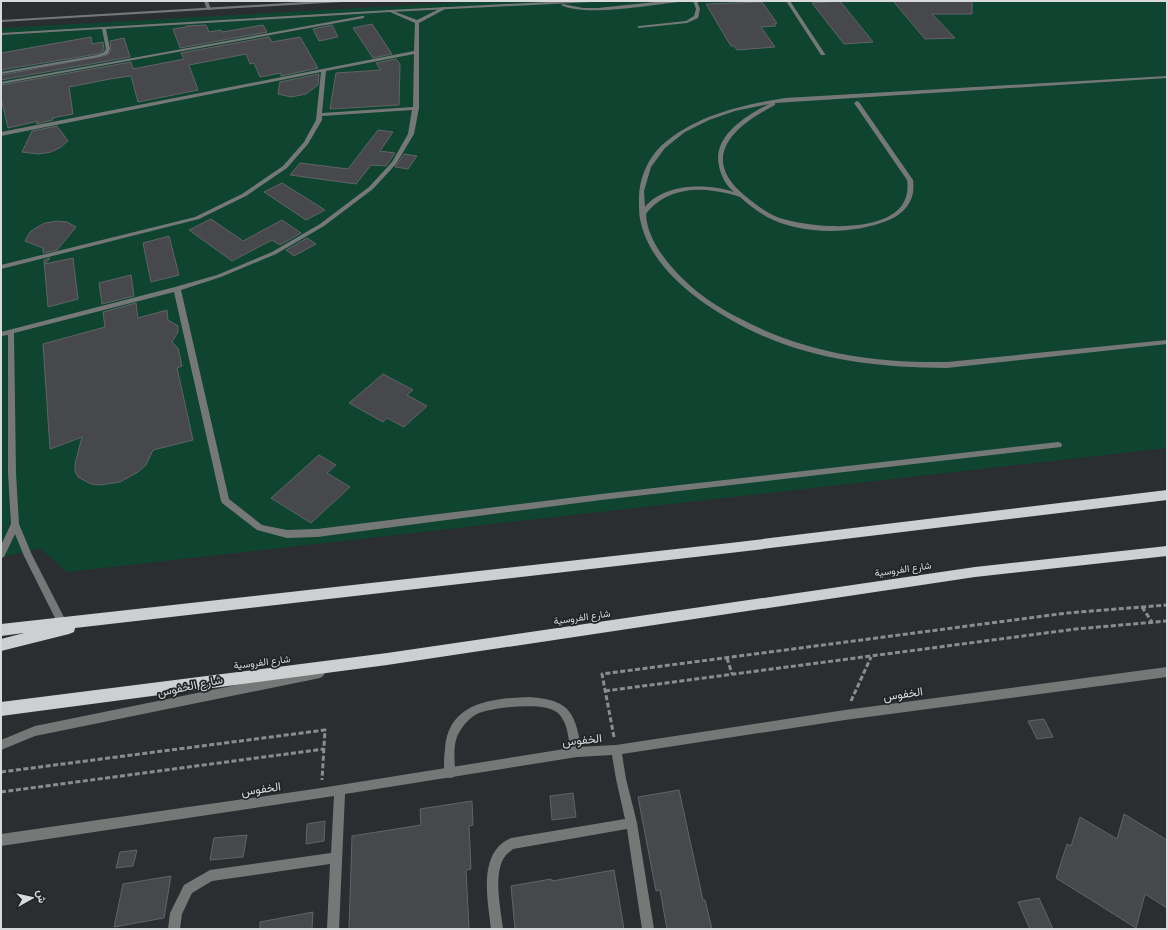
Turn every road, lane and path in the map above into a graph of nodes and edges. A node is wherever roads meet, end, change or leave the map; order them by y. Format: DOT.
graph roads {
  1 [pos="206,1"];
  2 [pos="342,1"];
  3 [pos="592,1"];
  4 [pos="678,1"];
  5 [pos="695,1"];
  6 [pos="788,1"];
  7 [pos="550,3"];
  8 [pos="446,8"];
  9 [pos="210,9"];
  10 [pos="390,11"];
  11 [pos="1,21"];
  12 [pos="417,22"];
  13 [pos="638,27"];
  14 [pos="104,28"];
  15 [pos="1,34"];
  16 [pos="417,52"];
  17 [pos="823,54"];
  18 [pos="324,70"];
  19 [pos="1,73"];
  20 [pos="1167,77"];
  21 [pos="1,83"];
  22 [pos="785,100"];
  23 [pos="857,103"];
  24 [pos="416,108"];
  25 [pos="319,115"];
  26 [pos="1,134"];
  27 [pos="743,198"];
  28 [pos="642,215"];
  29 [pos="1,267"];
  30 [pos="177,289"];
  31 [pos="11,332"];
  32 [pos="1,334"];
  33 [pos="1167,342"];
  34 [pos="1058,445"];
  35 [pos="1167,494"];
  36 [pos="15,524"];
  37 [pos="1167,551"];
  38 [pos="1,554"];
  39 [pos="1167,605"];
  40 [pos="1142,607"];
  41 [pos="106,618"];
  42 [pos="1167,621"];
  43 [pos="1152,622"];
  44 [pos="62,623"];
  45 [pos="1,630"];
  46 [pos="1,645"];
  47 [pos="871,656"];
  48 [pos="727,658"];
  49 [pos="387,660"];
  50 [pos="1167,672"];
  51 [pos="732,674"];
  52 [pos="605,691"];
  53 [pos="1,709"];
  54 [pos="845,715"];
  55 [pos="1,745"];
  56 [pos="324,749"];
  57 [pos="616,750"];
  58 [pos="577,752"];
  59 [pos="1,772"];
  60 [pos="450,773"];
  61 [pos="340,790"];
  62 [pos="1,792"];
  63 [pos="321,793"];
  64 [pos="632,823"];
  65 [pos="1,840"];
  66 [pos="336,858"];
  67 [pos="174,929"];
  68 [pos="334,929"];
  69 [pos="497,929"];
  70 [pos="648,929"];
  1 -- 9 [label="street"];
  2 -- 9 [label="street"];
  3 -- 7 [label="street"];
  4 -- 7 [label="street"];
  5 -- 13 [label="street"];
  6 -- 17 [label="street"];
  7 -- 8 [label="street"];
  8 -- 10 [label="street"];
  8 -- 12 [label="street"];
  9 -- 11 [label="street"];
  10 -- 12 [label="street"];
  10 -- 14 [label="street"];
  10 -- 21 [label="street"];
  12 -- 16 [label="street"];
  14 -- 15 [label="street"];
  14 -- 19 [label="street"];
  16 -- 18 [label="street"];
  16 -- 24 [label="street"];
  18 -- 25 [label="street"];
  18 -- 26 [label="street"];
  20 -- 22 [label="street"];
  22 -- 27 [label="street"];
  22 -- 28 [label="street"];
  23 -- 27 [label="street"];
  24 -- 25 [label="street"];
  24 -- 30 [label="street"];
  25 -- 29 [label="street"];
  27 -- 28 [label="street"];
  28 -- 33 [label="street"];
  30 -- 31 [label="street"];
  30 -- 34 [label="street"];
  31 -- 32 [label="street"];
  31 -- 36 [label="street"];
  35 -- 41 [label="highway"];
  36 -- 38 [label="street"];
  36 -- 44 [label="street"];
  37 -- 49 [label="highway, شارع الفروسية"];
  39 -- 40 [label="path"];
  40 -- 43 [label="path"];
  40 -- 48 [label="path"];
  41 -- 44 [label="highway"];
  41 -- 46 [label="highway"];
  42 -- 43 [label="path"];
  43 -- 47 [label="path"];
  44 -- 45 [label="highway"];
  47 -- 51 [label="path"];
  47 -- 54 [label="path"];
  48 -- 51 [label="path"];
  48 -- 52 [label="path"];
  49 -- 53 [label="highway, شارع الفروسية"];
  49 -- 55 [label="street, شارع الخفوس"];
  50 -- 54 [label="street, الخفوس"];
  51 -- 52 [label="path"];
  52 -- 57 [label="path"];
  54 -- 57 [label="street, الخفوس"];
  56 -- 59 [label="path"];
  56 -- 62 [label="path"];
  56 -- 63 [label="path"];
  57 -- 58 [label="street, الخفوس"];
  57 -- 64 [label="street"];
  58 -- 60 [label="street, الخفوس"];
  58 -- 60 [label="street"];
  60 -- 61 [label="street, الخفوس"];
  61 -- 63 [label="street, الخفوس"];
  61 -- 66 [label="street"];
  63 -- 65 [label="street, الخفوس"];
  64 -- 69 [label="street"];
  64 -- 70 [label="street"];
  66 -- 67 [label="street"];
  66 -- 68 [label="street"];
}
